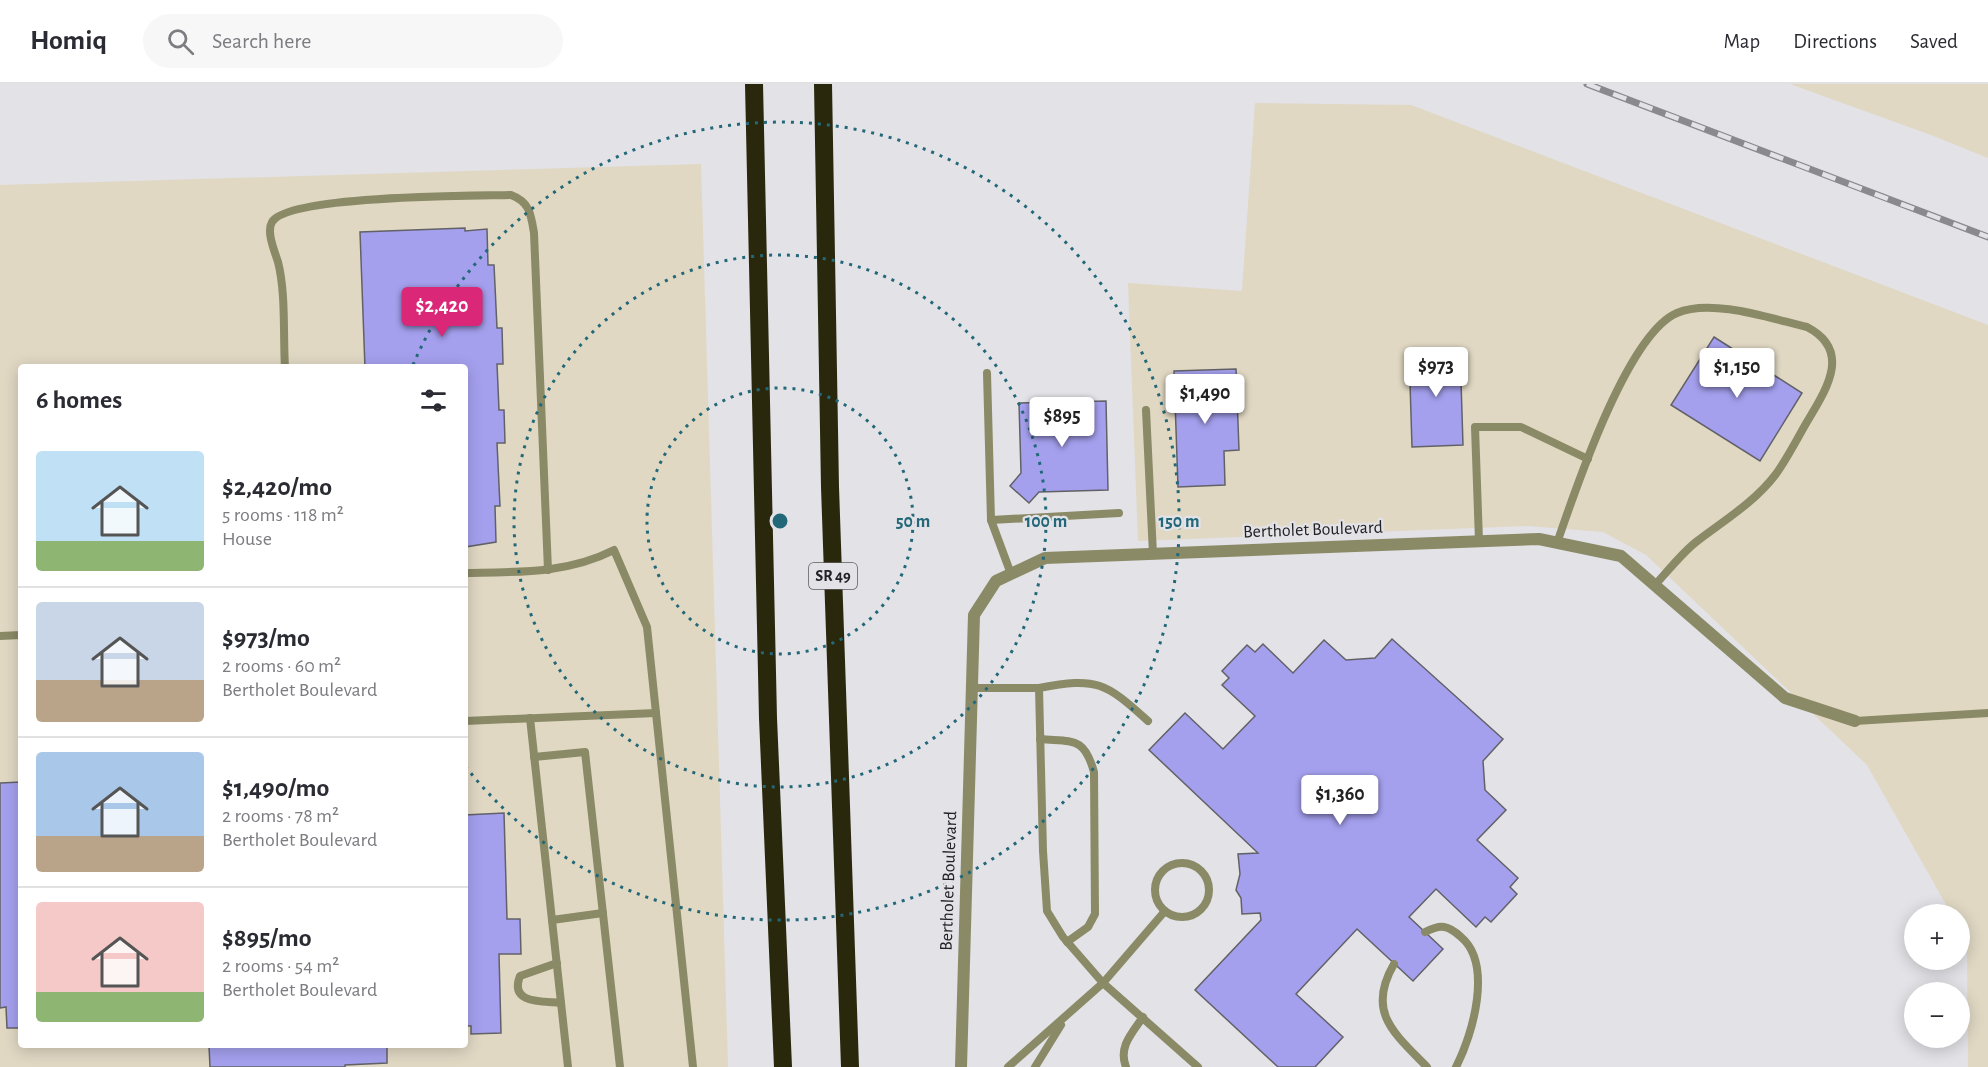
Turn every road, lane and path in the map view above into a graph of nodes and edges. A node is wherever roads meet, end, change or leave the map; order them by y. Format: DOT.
graph roads {
  1 [pos="754,84"];
  2 [pos="823,84"];
  3 [pos="285,364"];
  4 [pos="987,373"];
  5 [pos="1146,410"];
  6 [pos="1588,459"];
  7 [pos="1119,513"];
  8 [pos="991,520"];
  9 [pos="1479,542"];
  10 [pos="1557,543"];
  11 [pos="1153,554"];
  12 [pos="548,570"];
  13 [pos="468,573"];
  14 [pos="1011,574"];
  15 [pos="1655,585"];
  16 [pos="18,635"];
  17 [pos="0,636"];
  18 [pos="972,688"];
  19 [pos="1039,688"];
  20 [pos="656,713"];
  21 [pos="1988,713"];
  22 [pos="530,718"];
  23 [pos="468,721"];
  24 [pos="1148,721"];
  25 [pos="1855,721"];
  26 [pos="1040,739"];
  27 [pos="534,757"];
  28 [pos="1165,911"];
  29 [pos="603,913"];
  30 [pos="552,920"];
  31 [pos="1425,932"];
  32 [pos="1067,942"];
  33 [pos="557,963"];
  34 [pos="1394,964"];
  35 [pos="1103,983"];
  36 [pos="561,1003"];
  37 [pos="1143,1017"];
  38 [pos="1065,1019"];
  39 [pos="568,1067"];
  40 [pos="620,1067"];
  41 [pos="693,1067"];
  42 [pos="783,1067"];
  43 [pos="850,1067"];
  44 [pos="961,1067"];
  45 [pos="1008,1067"];
  46 [pos="1035,1067"];
  47 [pos="1126,1067"];
  48 [pos="1198,1067"];
  49 [pos="1426,1067"];
  50 [pos="1456,1067"];
  1 -- 42 [label="highway"];
  2 -- 43 [label="highway, SR 49"];
  3 -- 12 [label="lane"];
  4 -- 8 [label="lane"];
  5 -- 11 [label="lane"];
  6 -- 9 [label="lane"];
  6 -- 10 [label="lane"];
  6 -- 15 [label="lane"];
  7 -- 8 [label="lane"];
  8 -- 14 [label="lane"];
  9 -- 10 [label="street, Bertholet Boulevard"];
  9 -- 11 [label="street, Bertholet Boulevard"];
  10 -- 15 [label="street, Bertholet Boulevard"];
  11 -- 14 [label="street, Bertholet Boulevard"];
  12 -- 13 [label="lane"];
  12 -- 20 [label="lane"];
  14 -- 18 [label="street, Bertholet Boulevard"];
  15 -- 25 [label="street, Bertholet Boulevard"];
  16 -- 17 [label="lane"];
  18 -- 19 [label="lane"];
  18 -- 44 [label="street, Bertholet Boulevard"];
  19 -- 24 [label="lane"];
  19 -- 26 [label="lane"];
  20 -- 22 [label="lane"];
  20 -- 41 [label="lane"];
  21 -- 25 [label="lane"];
  22 -- 23 [label="lane"];
  22 -- 27 [label="lane"];
  26 -- 32 [label="lane"];
  26 -- 32 [label="lane"];
  27 -- 29 [label="lane"];
  27 -- 30 [label="lane"];
  28 -- 28 [label="lane"];
  28 -- 35 [label="lane"];
  29 -- 30 [label="lane"];
  29 -- 40 [label="lane"];
  30 -- 33 [label="lane"];
  31 -- 50 [label="lane"];
  32 -- 35 [label="lane"];
  33 -- 36 [label="lane"];
  33 -- 36 [label="lane"];
  34 -- 49 [label="lane"];
  35 -- 37 [label="lane"];
  35 -- 38 [label="lane"];
  36 -- 39 [label="lane"];
  37 -- 47 [label="lane"];
  37 -- 48 [label="lane"];
  38 -- 45 [label="lane"];
  38 -- 46 [label="lane"];
}
